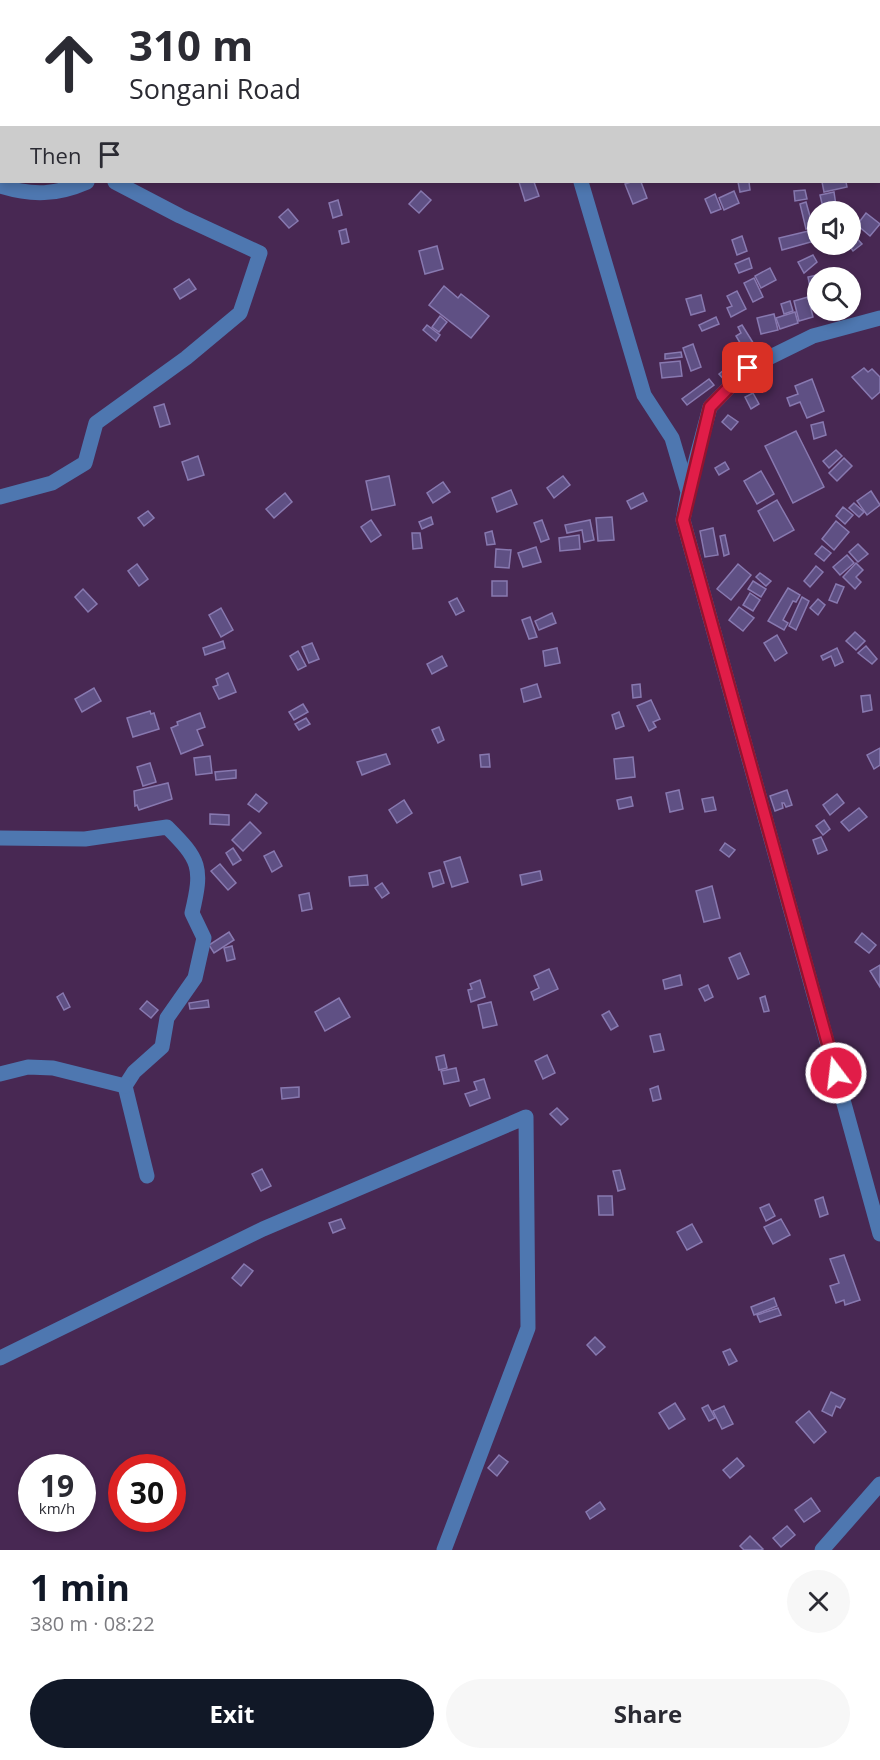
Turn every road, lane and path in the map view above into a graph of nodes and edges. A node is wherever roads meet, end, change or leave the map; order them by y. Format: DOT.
graph roads {
  1 [pos="84,183"];
  2 [pos="117,183"];
  3 [pos="581,183"];
  4 [pos="0,186"];
  5 [pos="880,318"];
  6 [pos="688,492"];
  7 [pos="0,497"];
  8 [pos="0,838"];
  9 [pos="0,1074"];
  10 [pos="125,1086"];
  11 [pos="147,1176"];
  12 [pos="880,1234"];
  13 [pos="0,1358"];
  14 [pos="880,1484"];
  15 [pos="444,1550"];
  16 [pos="822,1550"];
  1 -- 4 [label="street"];
  2 -- 7 [label="street"];
  3 -- 6 [label="street"];
  5 -- 6 [label="street"];
  6 -- 12 [label="street"];
  8 -- 10 [label="street"];
  9 -- 10 [label="street"];
  10 -- 11 [label="street"];
  13 -- 15 [label="street"];
  14 -- 16 [label="street"];
}
